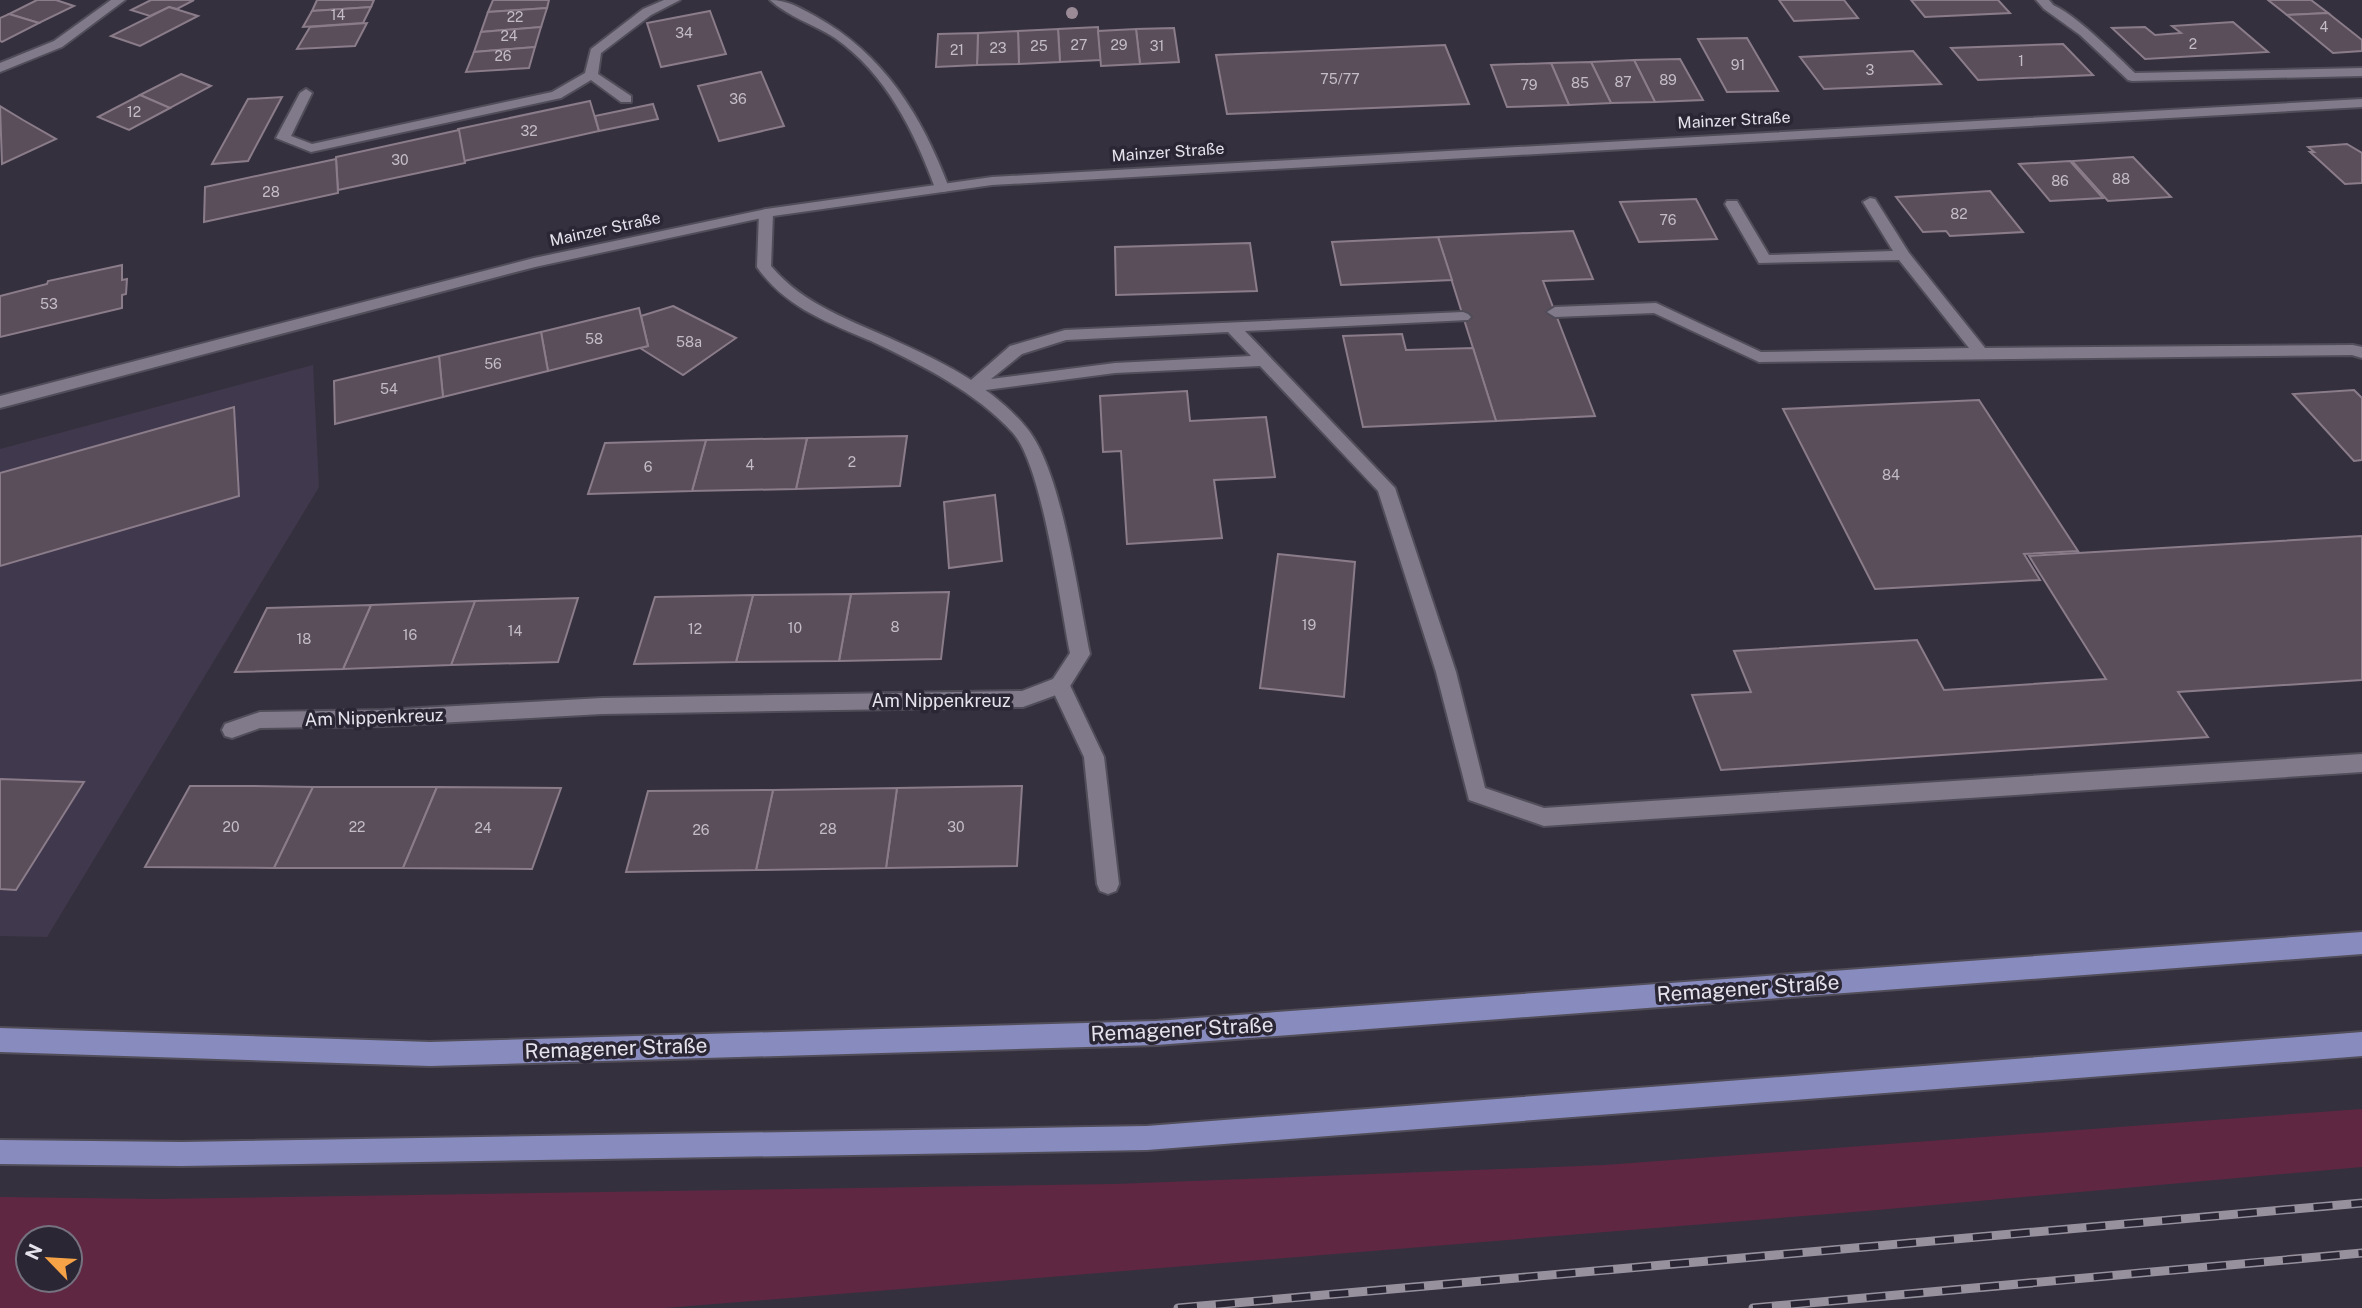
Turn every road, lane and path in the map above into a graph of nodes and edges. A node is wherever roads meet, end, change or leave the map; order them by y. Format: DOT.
graph roads {
  1 [pos="119,0"];
  2 [pos="674,0"];
  3 [pos="776,0"];
  4 [pos="2045,3"];
  5 [pos="0,68"];
  6 [pos="2362,72"];
  7 [pos="591,75"];
  8 [pos="306,93"];
  9 [pos="626,99"];
  10 [pos="2362,103"];
  11 [pos="942,188"];
  12 [pos="1870,202"];
  13 [pos="1732,204"];
  14 [pos="766,213"];
  15 [pos="1903,255"];
  16 [pos="1555,313"];
  17 [pos="1463,317"];
  18 [pos="1232,327"];
  19 [pos="1981,353"];
  20 [pos="2362,353"];
  21 [pos="1262,361"];
  22 [pos="971,387"];
  23 [pos="0,402"];
  24 [pos="1060,685"];
  25 [pos="232,730"];
  26 [pos="2362,763"];
  27 [pos="1108,884"];
  28 [pos="2362,943"];
  29 [pos="0,1040"];
  30 [pos="2362,1044"];
  31 [pos="0,1152"];
  1 -- 5 [label="street"];
  2 -- 7 [label="street"];
  3 -- 11 [label="street"];
  4 -- 6 [label="street"];
  7 -- 8 [label="street"];
  7 -- 9 [label="street"];
  10 -- 11 [label="street, Mainzer Straße"];
  11 -- 14 [label="street, Mainzer Straße"];
  12 -- 15 [label="street"];
  13 -- 15 [label="street"];
  14 -- 22 [label="street"];
  14 -- 23 [label="street, Mainzer Straße"];
  15 -- 19 [label="street"];
  16 -- 19 [label="street"];
  17 -- 18 [label="street"];
  18 -- 21 [label="street"];
  18 -- 22 [label="street"];
  19 -- 20 [label="street"];
  21 -- 22 [label="street"];
  21 -- 26 [label="street"];
  22 -- 24 [label="street"];
  24 -- 25 [label="street, Am Nippenkreuz"];
  24 -- 27 [label="street"];
  28 -- 29 [label="main road, Remagener Straße"];
  30 -- 31 [label="main road"];
}
